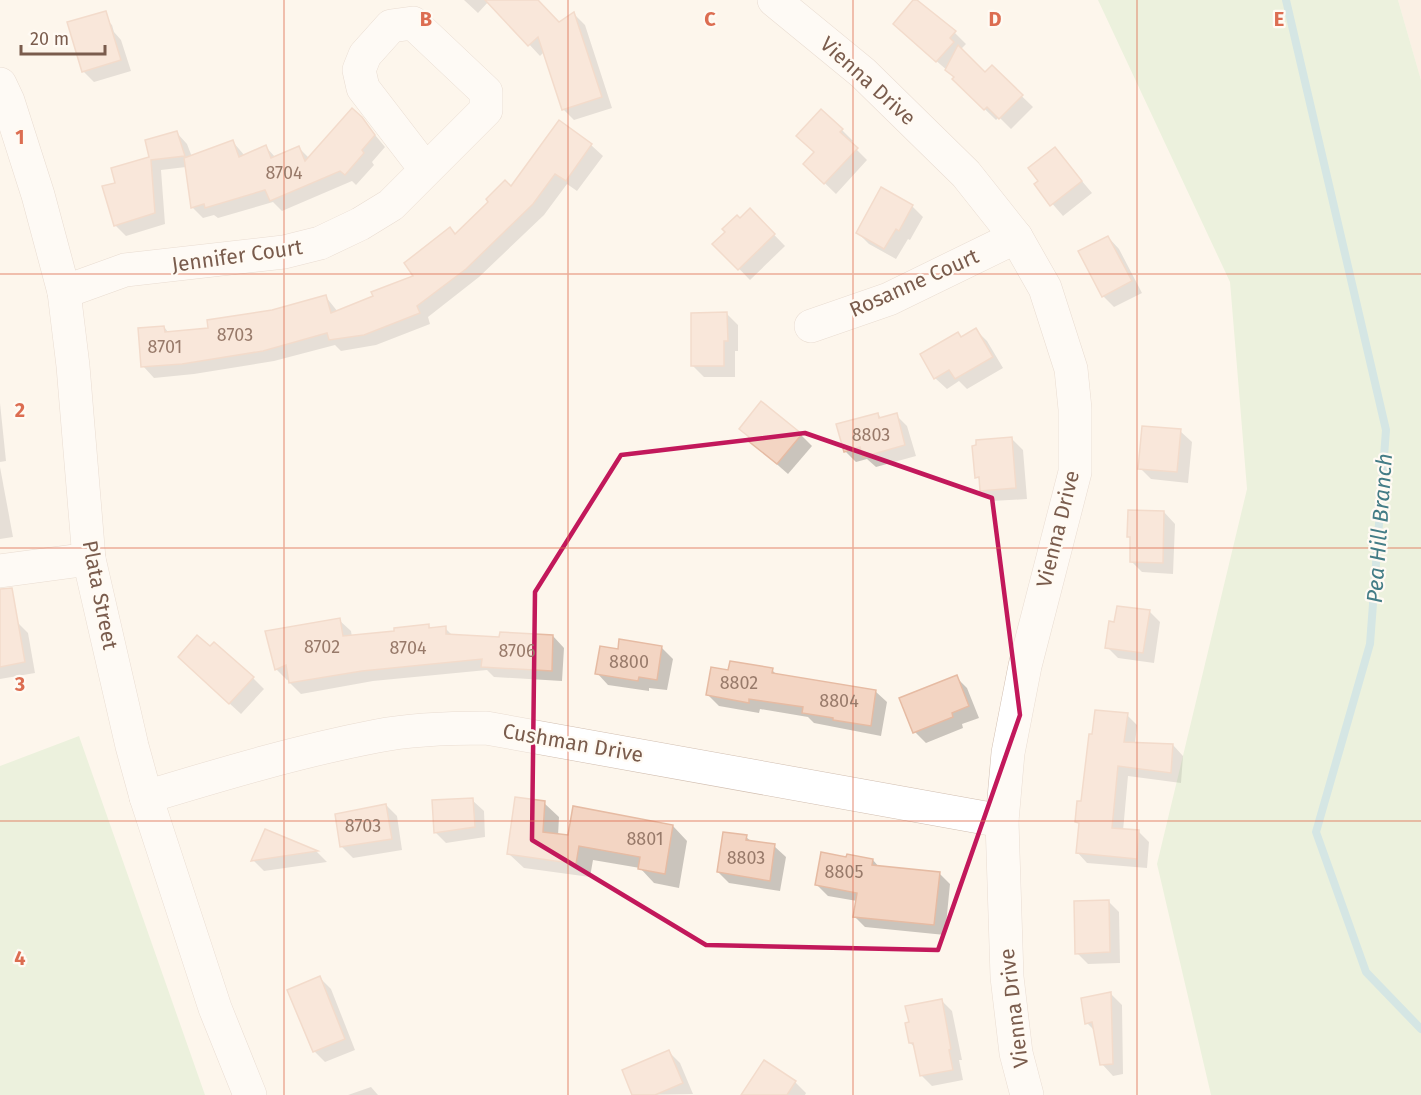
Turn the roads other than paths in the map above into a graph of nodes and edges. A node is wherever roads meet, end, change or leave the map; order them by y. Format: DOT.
graph roads {
  1 [pos="774,0"];
  2 [pos="0,84"];
  3 [pos="426,170"];
  4 [pos="1016,237"];
  5 [pos="64,292"];
  6 [pos="812,326"];
  7 [pos="89,559"];
  8 [pos="0,571"];
  9 [pos="146,797"];
  10 [pos="1002,821"];
  11 [pos="250,1095"];
  12 [pos="1027,1095"];
  1 -- 4 [label="street, Vienna Drive"];
  2 -- 5 [label="street, Plata Street"];
  3 -- 5 [label="street, Jennifer Court"];
  4 -- 6 [label="street, Rosanne Court"];
  4 -- 10 [label="street, Vienna Drive"];
  5 -- 7 [label="street, Plata Street"];
  7 -- 8 [label="street"];
  7 -- 9 [label="street, Plata Street"];
  9 -- 10 [label="street, Cushman Drive"];
  9 -- 11 [label="street, Plata Street"];
  10 -- 12 [label="street, Vienna Drive"];
}
